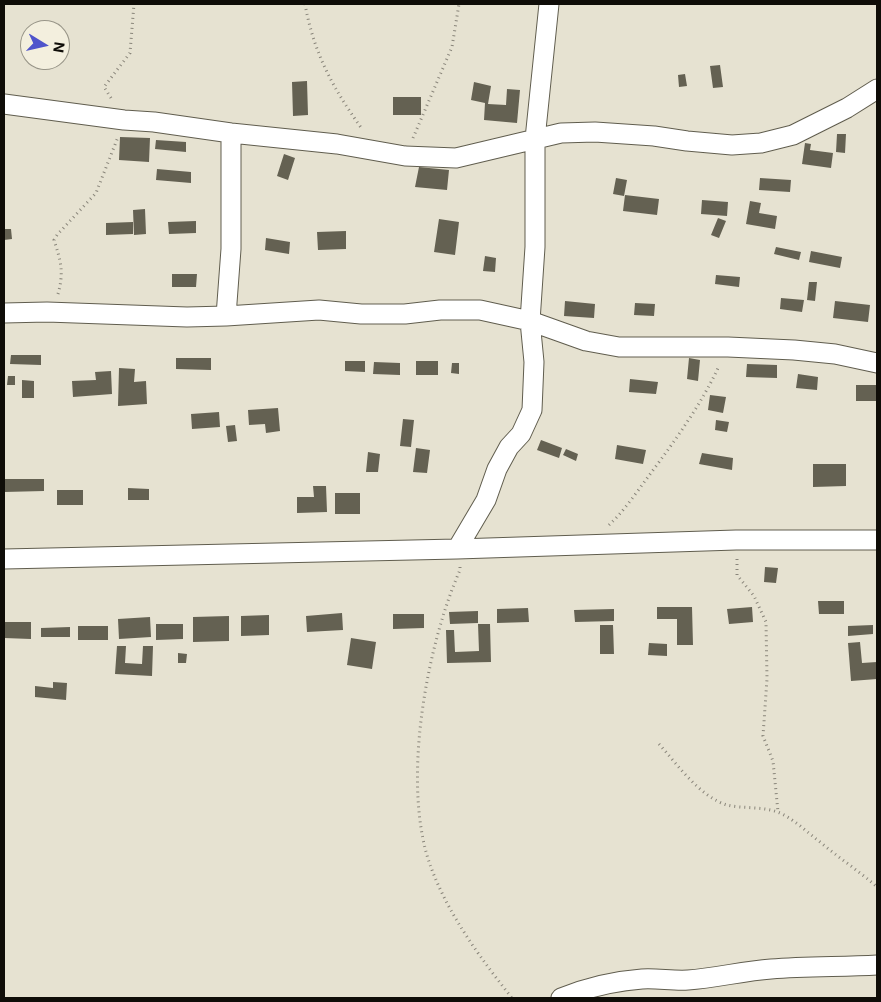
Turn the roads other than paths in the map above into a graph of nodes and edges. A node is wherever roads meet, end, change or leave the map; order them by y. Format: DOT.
graph roads {
  1 [pos="549,4"];
  2 [pos="877,89"];
  3 [pos="4,104"];
  4 [pos="231,134"];
  5 [pos="535,139"];
  6 [pos="4,313"];
  7 [pos="226,316"];
  8 [pos="530,320"];
  9 [pos="877,363"];
  10 [pos="877,540"];
  11 [pos="457,549"];
  12 [pos="4,559"];
  13 [pos="877,965"];
  14 [pos="561,998"];
  1 -- 5 [label="street"];
  2 -- 5 [label="street"];
  3 -- 4 [label="street"];
  4 -- 5 [label="street"];
  4 -- 7 [label="street"];
  5 -- 8 [label="street"];
  6 -- 7 [label="street"];
  7 -- 8 [label="street"];
  8 -- 9 [label="street"];
  8 -- 11 [label="street"];
  10 -- 11 [label="street"];
  11 -- 12 [label="street"];
  13 -- 14 [label="street"];
}
